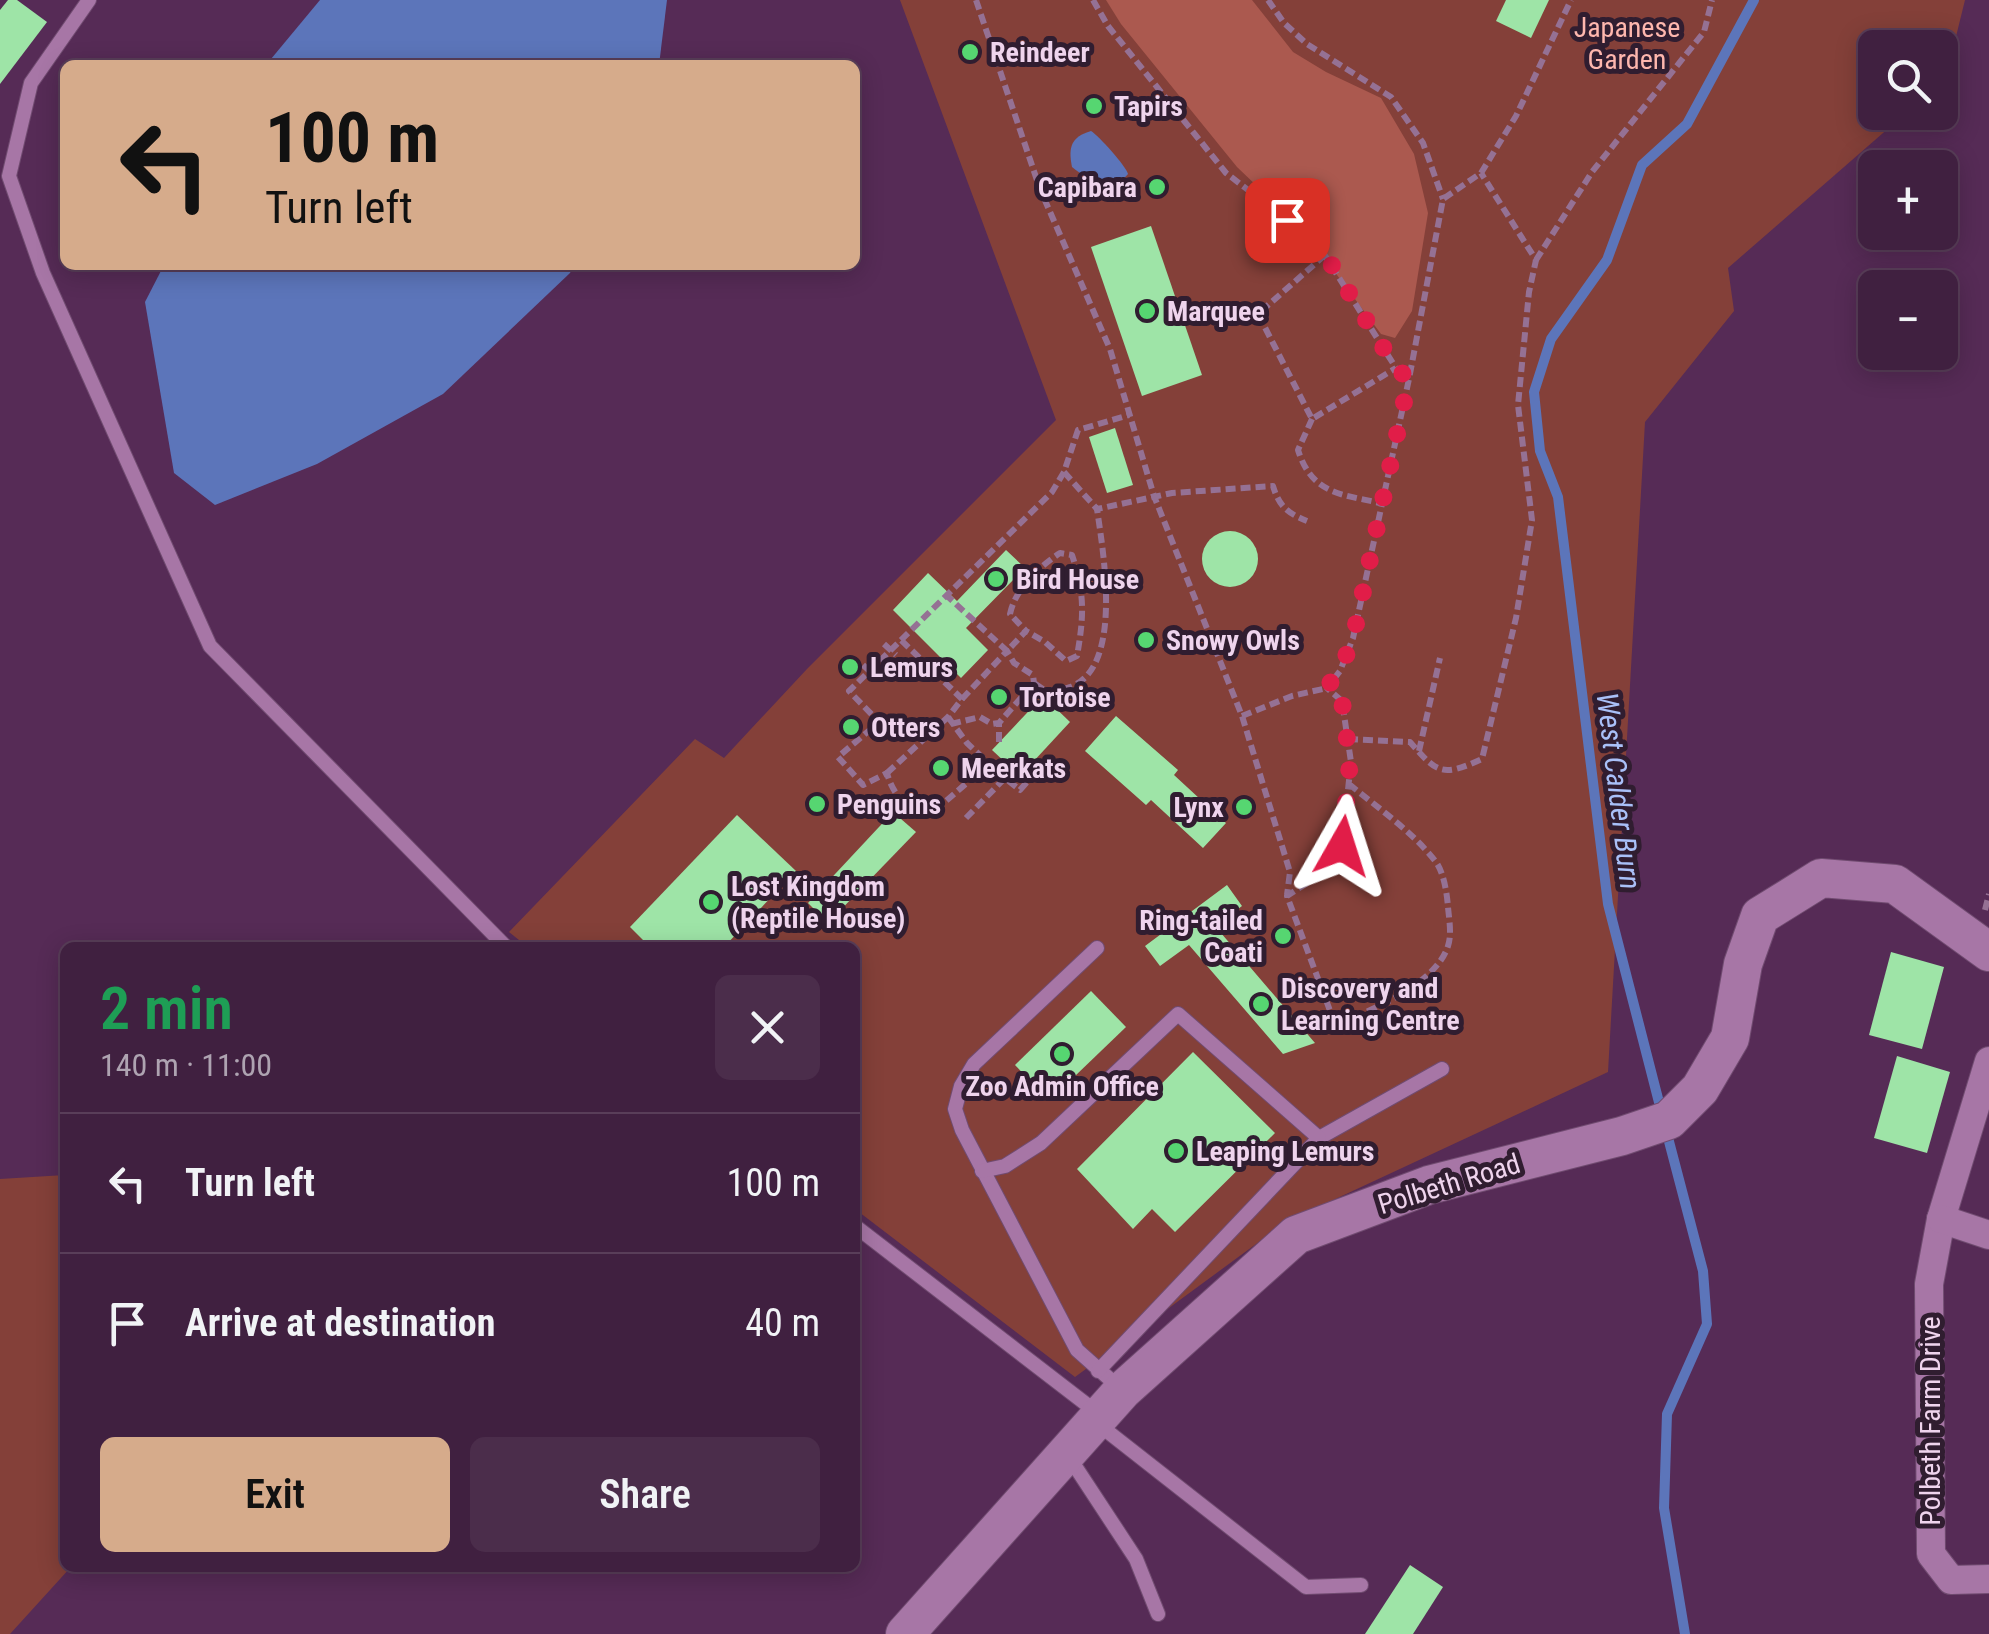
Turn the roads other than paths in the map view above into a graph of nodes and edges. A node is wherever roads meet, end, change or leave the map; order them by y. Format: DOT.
graph roads {
  1 [pos="89,0"];
  2 [pos="501,942"];
  3 [pos="1097,948"];
  4 [pos="1989,952"];
  5 [pos="1989,1061"];
  6 [pos="1442,1069"];
  7 [pos="1319,1138"];
  8 [pos="982,1171"];
  9 [pos="1940,1219"];
  10 [pos="860,1229"];
  11 [pos="1989,1235"];
  12 [pos="1104,1399"];
  13 [pos="1066,1452"];
  14 [pos="1989,1579"];
  15 [pos="1361,1585"];
  16 [pos="1158,1614"];
  17 [pos="905,1634"];
  1 -- 2 [label="lane"];
  3 -- 8 [label="lane"];
  4 -- 12 [label="street, Polbeth Road"];
  5 -- 9 [label="street, Polbeth Farm Drive"];
  6 -- 7 [label="lane"];
  7 -- 8 [label="lane"];
  7 -- 12 [label="lane"];
  8 -- 12 [label="lane"];
  9 -- 11 [label="street"];
  9 -- 14 [label="street, Polbeth Farm Drive"];
  10 -- 12 [label="lane"];
  12 -- 13 [label="street, Polbeth Road"];
  12 -- 15 [label="lane"];
  13 -- 16 [label="lane"];
  13 -- 17 [label="street, Polbeth Road"];
}
